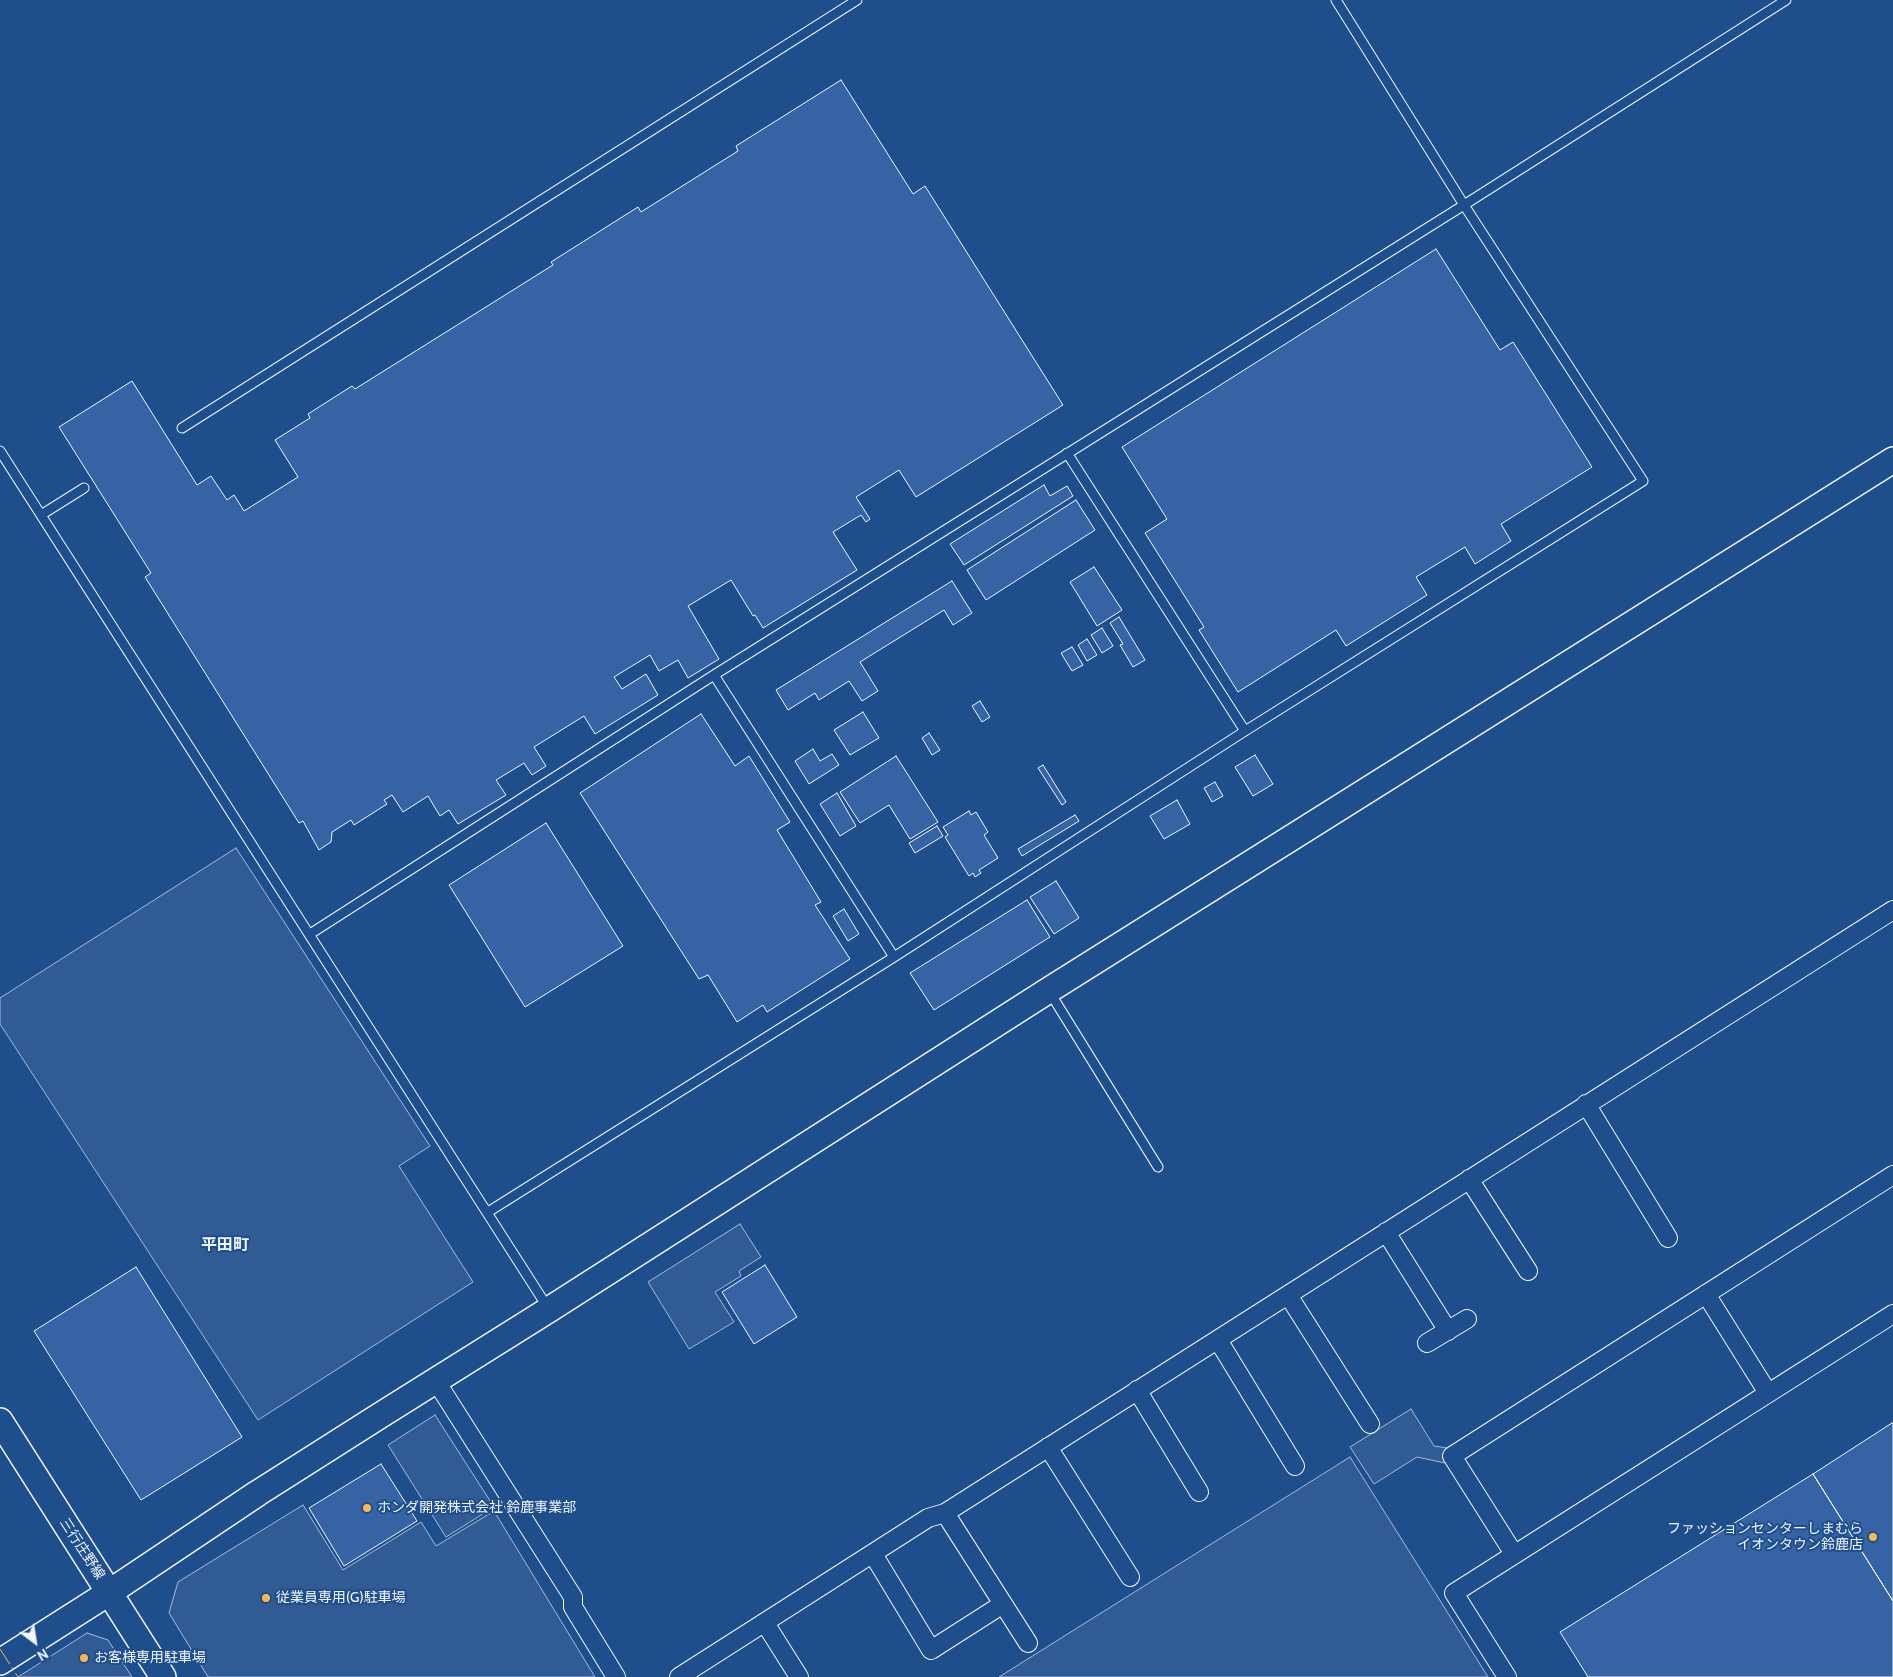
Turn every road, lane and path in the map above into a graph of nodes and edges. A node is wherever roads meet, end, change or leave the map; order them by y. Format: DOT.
graph roads {
  1 [pos="857,0"];
  2 [pos="1336,0"];
  3 [pos="1786,0"];
  4 [pos="1464,204"];
  5 [pos="182,428"];
  6 [pos="0,451"];
  7 [pos="1068,453"];
  8 [pos="1893,460"];
  9 [pos="84,488"];
  10 [pos="41,515"];
  11 [pos="714,675"];
  12 [pos="1245,731"];
  13 [pos="1893,910"];
  14 [pos="310,934"];
  15 [pos="894,957"];
  16 [pos="1049,990"];
  17 [pos="1586,1104"];
  18 [pos="1158,1166"];
  19 [pos="1893,1175"];
  20 [pos="1469,1179"];
  21 [pos="488,1212"];
  22 [pos="1386,1232"];
  23 [pos="1668,1238"];
  24 [pos="1528,1271"];
  25 [pos="1706,1294"];
  26 [pos="1288,1295"];
  27 [pos="550,1309"];
  28 [pos="1893,1314"];
  29 [pos="1467,1319"];
  30 [pos="1448,1331"];
  31 [pos="1218,1340"];
  32 [pos="1427,1343"];
  33 [pos="436,1381"];
  34 [pos="1137,1390"];
  35 [pos="1768,1392"];
  36 [pos="0,1421"];
  37 [pos="1370,1424"];
  38 [pos="1048,1447"];
  39 [pos="1295,1466"];
  40 [pos="1199,1492"];
  41 [pos="945,1513"];
  42 [pos="872,1554"];
  43 [pos="1514,1554"];
  44 [pos="1130,1577"];
  45 [pos="110,1592"];
  46 [pos="1003,1604"];
  47 [pos="765,1623"];
  48 [pos="1028,1643"];
  49 [pos="0,1662"];
  50 [pos="163,1677"];
  51 [pos="616,1677"];
  52 [pos="679,1677"];
  53 [pos="799,1677"];
  54 [pos="1507,1677"];
  1 -- 5 [label="lane"];
  2 -- 4 [label="lane"];
  3 -- 4 [label="lane"];
  4 -- 7 [label="lane"];
  4 -- 12 [label="lane"];
  6 -- 10 [label="lane"];
  7 -- 11 [label="lane"];
  7 -- 12 [label="lane"];
  8 -- 16 [label="street"];
  9 -- 10 [label="lane"];
  10 -- 14 [label="lane"];
  11 -- 14 [label="lane"];
  11 -- 15 [label="lane"];
  12 -- 15 [label="lane"];
  13 -- 17 [label="street"];
  14 -- 21 [label="lane"];
  15 -- 21 [label="lane"];
  16 -- 18 [label="lane"];
  16 -- 27 [label="street"];
  17 -- 20 [label="street"];
  17 -- 23 [label="street"];
  19 -- 25 [label="street"];
  20 -- 22 [label="street"];
  20 -- 24 [label="street"];
  21 -- 27 [label="lane"];
  22 -- 26 [label="street"];
  22 -- 30 [label="street"];
  25 -- 35 [label="street"];
  25 -- 43 [label="street"];
  26 -- 31 [label="street"];
  26 -- 37 [label="street"];
  27 -- 33 [label="street"];
  28 -- 35 [label="street"];
  29 -- 30 [label="street"];
  30 -- 32 [label="street"];
  31 -- 34 [label="street"];
  31 -- 39 [label="street"];
  33 -- 45 [label="street"];
  33 -- 51 [label="street"];
  34 -- 38 [label="street"];
  34 -- 40 [label="street"];
  35 -- 43 [label="street"];
  36 -- 45 [label="street, 三行庄野線"];
  38 -- 41 [label="street"];
  38 -- 44 [label="street"];
  41 -- 42 [label="street"];
  41 -- 46 [label="street"];
  42 -- 46 [label="street"];
  42 -- 47 [label="street"];
  43 -- 54 [label="street"];
  45 -- 49 [label="street"];
  45 -- 50 [label="street, 三行庄野線"];
  46 -- 48 [label="street"];
  47 -- 52 [label="street"];
  47 -- 53 [label="street"];
}
